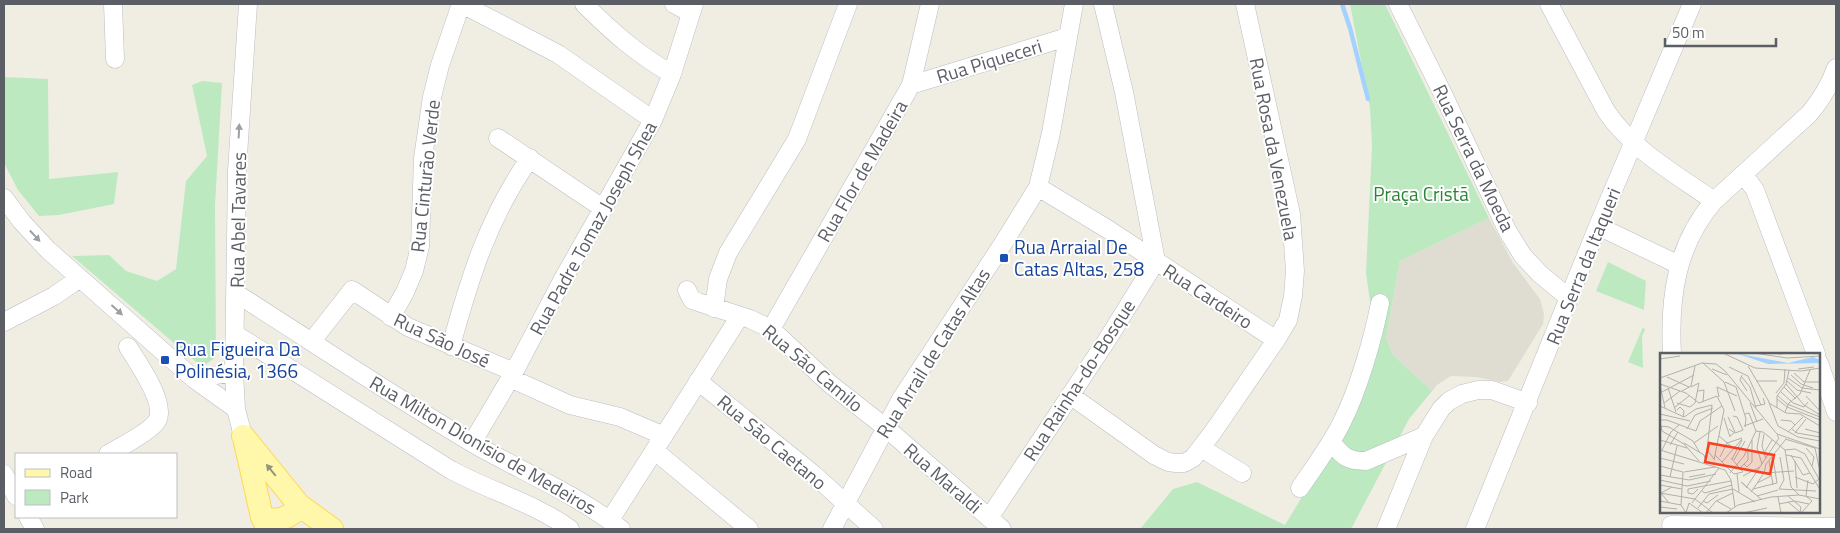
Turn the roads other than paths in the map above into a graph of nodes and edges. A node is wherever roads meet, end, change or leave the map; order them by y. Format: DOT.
graph roads {
  1 [pos="113,4"];
  2 [pos="231,4"];
  3 [pos="462,4"];
  4 [pos="584,4"];
  5 [pos="674,4"];
  6 [pos="848,4"];
  7 [pos="930,4"];
  8 [pos="1074,4"];
  9 [pos="1103,4"];
  10 [pos="1245,4"];
  11 [pos="1398,4"];
  12 [pos="1549,4"];
  13 [pos="1692,4"];
  14 [pos="692,9"];
  15 [pos="247,10"];
  16 [pos="1067,37"];
  17 [pos="115,59"];
  18 [pos="672,74"];
  19 [pos="1834,79"];
  20 [pos="911,85"];
  21 [pos="653,120"];
  22 [pos="498,138"];
  23 [pos="1633,144"];
  24 [pos="530,158"];
  25 [pos="1744,174"];
  26 [pos="1038,186"];
  27 [pos="4,198"];
  28 [pos="1714,201"];
  29 [pos="604,209"];
  30 [pos="1598,226"];
  31 [pos="1156,262"];
  32 [pos="1679,264"];
  33 [pos="80,278"];
  34 [pos="687,290"];
  35 [pos="237,294"];
  36 [pos="1570,298"];
  37 [pos="1380,303"];
  38 [pos="714,308"];
  39 [pos="740,316"];
  40 [pos="391,317"];
  41 [pos="4,322"];
  42 [pos="771,329"];
  43 [pos="236,334"];
  44 [pos="1276,340"];
  45 [pos="312,341"];
  46 [pos="451,346"];
  47 [pos="128,347"];
  48 [pos="1672,353"];
  49 [pos="1816,353"];
  50 [pos="1820,366"];
  51 [pos="234,372"];
  52 [pos="512,375"];
  53 [pos="194,378"];
  54 [pos="698,381"];
  55 [pos="1070,395"];
  56 [pos="1528,403"];
  57 [pos="236,409"];
  58 [pos="1836,412"];
  59 [pos="885,428"];
  60 [pos="243,436"];
  61 [pos="664,436"];
  62 [pos="1424,436"];
  63 [pos="1331,442"];
  64 [pos="472,443"];
  65 [pos="1201,448"];
  66 [pos="655,451"];
  67 [pos="110,453"];
  68 [pos="1242,473"];
  69 [pos="4,474"];
  70 [pos="1300,488"];
  71 [pos="15,494"];
  72 [pos="844,504"];
  73 [pos="299,505"];
  74 [pos="29,518"];
  75 [pos="1671,522"];
  76 [pos="265,523"];
  77 [pos="996,524"];
  78 [pos="616,525"];
  79 [pos="1836,526"];
  80 [pos="35,529"];
  81 [pos="332,529"];
  82 [pos="570,529"];
  83 [pos="749,529"];
  84 [pos="832,529"];
  85 [pos="874,529"];
  86 [pos="1386,529"];
  87 [pos="1475,529"];
  1 -- 17 [label="street"];
  2 -- 15 [label="street"];
  3 -- 21 [label="street"];
  3 -- 40 [label="street, Rua Cinturão Verde"];
  4 -- 18 [label="street"];
  5 -- 14 [label="street"];
  6 -- 38 [label="street"];
  7 -- 20 [label="street, Rua Flor de Madeira"];
  8 -- 16 [label="street, Rua Arrail de Catas Altas"];
  9 -- 31 [label="street"];
  10 -- 44 [label="street, Rua Rosa da Venezuela"];
  11 -- 36 [label="street, Rua Serra da Moeda"];
  12 -- 23 [label="street"];
  13 -- 23 [label="street, Rua Serra da Itaqueri"];
  14 -- 18 [label="street, Rua Padre Tomaz Joseph Shea"];
  35 -- 15 [label="street, Rua Abel Tavares, one-way"];
  16 -- 20 [label="street, Rua Piqueceri"];
  16 -- 26 [label="street, Rua Arrail de Catas Altas"];
  18 -- 21 [label="street, Rua Padre Tomaz Joseph Shea"];
  19 -- 25 [label="street"];
  20 -- 42 [label="street, Rua Flor de Madeira"];
  21 -- 29 [label="street, Rua Padre Tomaz Joseph Shea"];
  22 -- 24 [label="street"];
  23 -- 28 [label="street"];
  23 -- 30 [label="street, Rua Serra da Itaqueri"];
  24 -- 29 [label="street"];
  24 -- 46 [label="street"];
  25 -- 28 [label="street"];
  25 -- 49 [label="street"];
  26 -- 31 [label="street, Rua Cardeiro"];
  26 -- 59 [label="street, Rua Arrail de Catas Altas"];
  27 -- 33 [label="street, one-way"];
  28 -- 32 [label="street"];
  29 -- 52 [label="street, Rua Padre Tomaz Joseph Shea"];
  30 -- 32 [label="street"];
  30 -- 36 [label="street, Rua Serra da Itaqueri"];
  31 -- 44 [label="street, Rua Cardeiro"];
  31 -- 55 [label="street, Rua Rainha-do-Bosque"];
  32 -- 48 [label="street"];
  33 -- 41 [label="street"];
  33 -- 53 [label="street, one-way"];
  34 -- 38 [label="street, Rua São Camilo"];
  35 -- 43 [label="street, Rua Abel Tavares"];
  35 -- 45 [label="street, Rua Milton Dionísio de Medeiros"];
  36 -- 56 [label="street, Rua Serra da Itaqueri"];
  37 -- 63 [label="street"];
  38 -- 39 [label="street, Rua São Camilo"];
  39 -- 42 [label="street, Rua São Camilo"];
  39 -- 54 [label="street, Rua Milton Dionísio de Medeiros"];
  40 -- 45 [label="street, Rua São José"];
  40 -- 46 [label="street, Rua São José"];
  42 -- 59 [label="street, Rua São Camilo"];
  43 -- 51 [label="street, Rua Abel Tavares"];
  43 -- 82 [label="street"];
  44 -- 65 [label="street, Rua Rosa da Venezuela"];
  45 -- 64 [label="street, Rua Milton Dionísio de Medeiros"];
  46 -- 52 [label="street, Rua São José"];
  47 -- 67 [label="street"];
  50 -- 58 [label="street"];
  51 -- 53 [label="street"];
  51 -- 57 [label="street, Rua Abel Tavares"];
  52 -- 61 [label="street, Rua São José"];
  52 -- 64 [label="street, Rua Padre Tomaz Joseph Shea"];
  53 -- 57 [label="street"];
  54 -- 61 [label="street, Rua Milton Dionísio de Medeiros"];
  54 -- 72 [label="street, Rua São Caetano"];
  55 -- 65 [label="street, Rua Rosa da Venezuela"];
  55 -- 77 [label="street, Rua Rainha-do-Bosque"];
  56 -- 62 [label="street"];
  56 -- 87 [label="street, Rua Serra da Itaqueri"];
  57 -- 60 [label="street, Rua Abel Tavares"];
  59 -- 72 [label="street, Rua Arrail de Catas Altas"];
  59 -- 77 [label="street, Rua Maraldi"];
  73 -- 60 [label="main road, Rua Abel Tavares, one-way"];
  60 -- 76 [label="main road, Rua Abel Tavares"];
  61 -- 66 [label="street, Rua Milton Dionísio de Medeiros"];
  62 -- 63 [label="street"];
  62 -- 86 [label="street"];
  63 -- 70 [label="street"];
  64 -- 78 [label="street, Rua Milton Dionísio de Medeiros"];
  65 -- 68 [label="street"];
  66 -- 78 [label="street, Rua Milton Dionísio de Medeiros"];
  66 -- 83 [label="street"];
  69 -- 71 [label="street"];
  72 -- 84 [label="street, Rua Arrail de Catas Altas"];
  72 -- 85 [label="street, Rua São Caetano"];
  73 -- 76 [label="main road"];
  73 -- 81 [label="main road, Rua Abel Tavares"];
  74 -- 80 [label="street"];
  75 -- 79 [label="street"];
}
